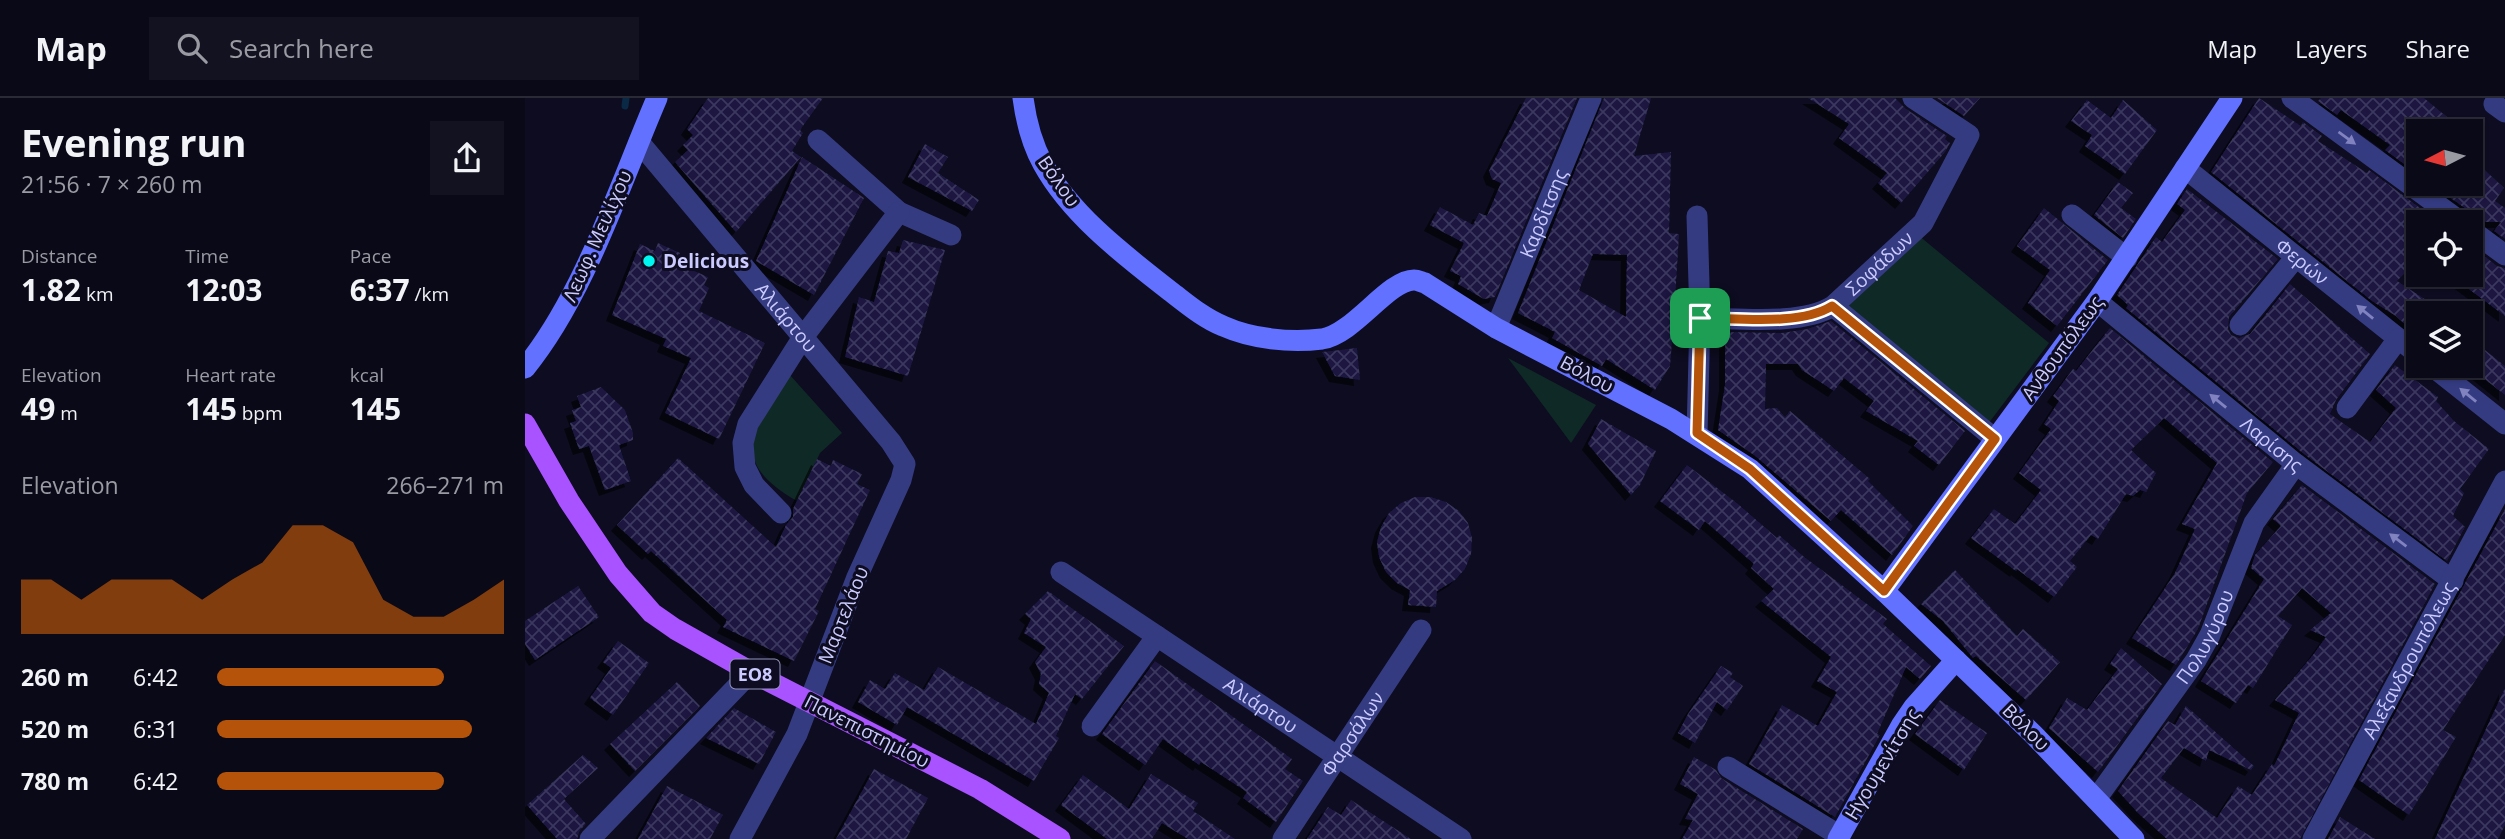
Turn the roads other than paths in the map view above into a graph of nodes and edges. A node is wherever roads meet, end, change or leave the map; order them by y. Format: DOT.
graph roads {
  1 [pos="657,98"];
  2 [pos="1023,98"];
  3 [pos="1591,98"];
  4 [pos="1913,98"];
  5 [pos="2232,98"];
  6 [pos="2292,98"];
  7 [pos="818,140"];
  8 [pos="639,142"];
  9 [pos="2185,168"];
  10 [pos="2445,210"];
  11 [pos="899,212"];
  12 [pos="2072,215"];
  13 [pos="1697,216"];
  14 [pos="951,235"];
  15 [pos="2483,239"];
  16 [pos="2505,255"];
  17 [pos="2296,257"];
  18 [pos="2127,258"];
  19 [pos="2097,301"];
  20 [pos="1832,306"];
  21 [pos="1700,318"];
  22 [pos="2241,325"];
  23 [pos="1496,328"];
  24 [pos="803,337"];
  25 [pos="2398,339"];
  26 [pos="2406,345"];
  27 [pos="525,368"];
  28 [pos="2447,378"];
  29 [pos="2347,408"];
  30 [pos="525,424"];
  31 [pos="2505,424"];
  32 [pos="1697,433"];
  33 [pos="1995,439"];
  34 [pos="905,464"];
  35 [pos="2296,464"];
  36 [pos="2505,481"];
  37 [pos="781,513"];
  38 [pos="1061,572"];
  39 [pos="2453,581"];
  40 [pos="1884,591"];
  41 [pos="1421,630"];
  42 [pos="1157,636"];
  43 [pos="1956,660"];
  44 [pos="751,672"];
  45 [pos="810,702"];
  46 [pos="1092,726"];
  47 [pos="1339,757"];
  48 [pos="1728,767"];
  49 [pos="2096,799"];
  50 [pos="1839,838"];
  51 [pos="590,839"];
  52 [pos="740,839"];
  53 [pos="1060,839"];
  54 [pos="1283,839"];
  55 [pos="1461,839"];
  56 [pos="2134,839"];
  57 [pos="2312,839"];
  1 -- 8 [label="street, Λεωφ. Μειλίχου"];
  2 -- 23 [label="street, Βόλου"];
  3 -- 23 [label="street, Καρδίτσης"];
  4 -- 20 [label="street, Σοφάδων"];
  5 -- 9 [label="street, Ανθουπόλεως"];
  6 -- 10 [label="street, one-way"];
  7 -- 11 [label="street"];
  8 -- 24 [label="street, Αλιάρτου"];
  8 -- 27 [label="street, Λεωφ. Μειλίχου"];
  9 -- 17 [label="street, Φερών"];
  9 -- 18 [label="street, Ανθουπόλεως"];
  11 -- 14 [label="street"];
  11 -- 24 [label="street"];
  12 -- 18 [label="street"];
  13 -- 21 [label="street"];
  15 -- 16 [label="street"];
  17 -- 22 [label="street"];
  25 -- 17 [label="street, Φερών, one-way"];
  18 -- 19 [label="street, Ανθουπόλεως"];
  19 -- 33 [label="street, Ανθουπόλεως"];
  35 -- 19 [label="street, Λαρίσης, one-way"];
  20 -- 21 [label="street, Σοφάδων"];
  20 -- 33 [label="street"];
  21 -- 32 [label="street"];
  23 -- 32 [label="street, Βόλου"];
  24 -- 34 [label="street, Αλιάρτου"];
  24 -- 37 [label="street"];
  25 -- 26 [label="street, Φερών"];
  25 -- 29 [label="street"];
  31 -- 28 [label="street, one-way"];
  30 -- 44 [label="main road, Πανεπιστημίου / ΕΟ8"];
  32 -- 40 [label="street, Βόλου"];
  33 -- 40 [label="street, Ανθουπόλεως"];
  34 -- 45 [label="street, Μαρτελάου"];
  39 -- 35 [label="street, Λαρίσης, one-way"];
  35 -- 49 [label="street, Πολυγύρου"];
  36 -- 39 [label="street, Αλεξανδρουπόλεως"];
  38 -- 42 [label="street, Αλιάρτου"];
  39 -- 57 [label="street, Αλεξανδρουπόλεως"];
  40 -- 43 [label="street, Βόλου"];
  41 -- 47 [label="street, Φαρσάλων"];
  42 -- 46 [label="street"];
  42 -- 47 [label="street, Αλιάρτου"];
  43 -- 49 [label="street, Βόλου"];
  43 -- 50 [label="street, Ηγουμενίτσης"];
  44 -- 45 [label="main road, Πανεπιστημίου / ΕΟ8"];
  44 -- 51 [label="street"];
  45 -- 52 [label="street, Μαρτελάου"];
  45 -- 53 [label="main road, Πανεπιστημίου / ΕΟ8"];
  47 -- 54 [label="street, Φαρσάλων"];
  47 -- 55 [label="street, Αλιάρτου"];
  48 -- 50 [label="street"];
  49 -- 56 [label="street, Βόλου"];
}
